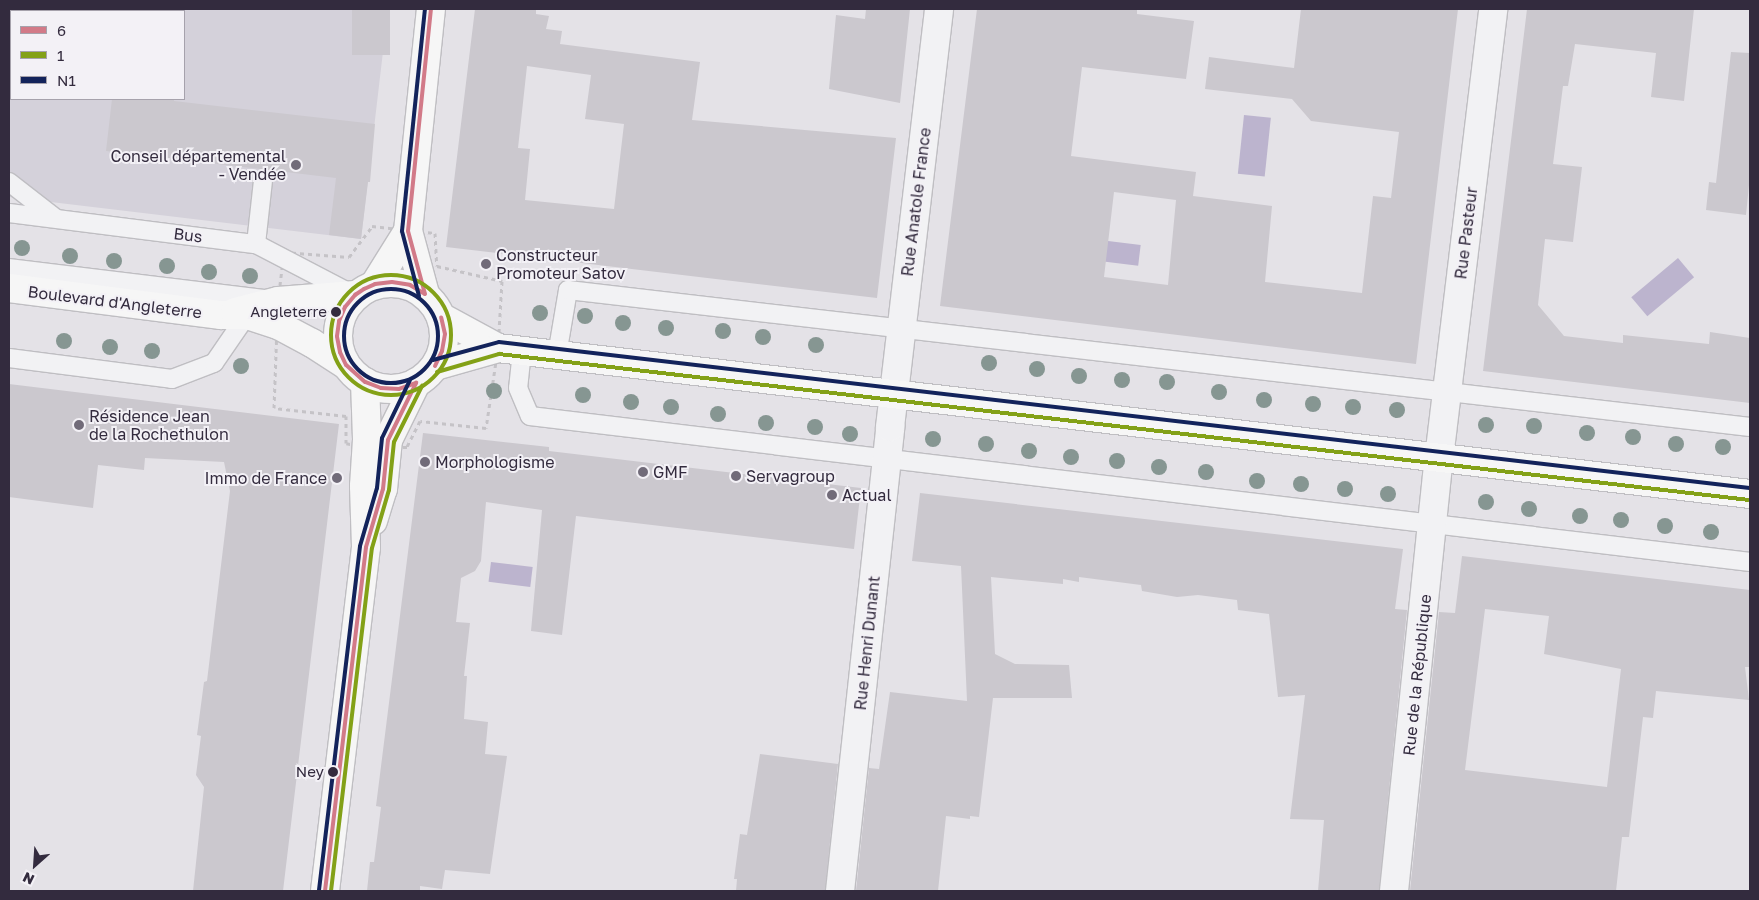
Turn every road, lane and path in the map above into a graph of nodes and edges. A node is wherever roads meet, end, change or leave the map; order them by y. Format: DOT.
graph roads {
  1 [pos="431,9"];
  2 [pos="939,9"];
  3 [pos="1493,9"];
  4 [pos="263,181"];
  5 [pos="9,182"];
  6 [pos="9,212"];
  7 [pos="56,218"];
  8 [pos="408,231"];
  9 [pos="256,244"];
  10 [pos="9,268"];
  11 [pos="9,288"];
  12 [pos="365,290"];
  13 [pos="425,294"];
  14 [pos="278,301"];
  15 [pos="234,315"];
  16 [pos="441,317"];
  17 [pos="902,329"];
  18 [pos="510,350"];
  19 [pos="557,355"];
  20 [pos="9,358"];
  21 [pos="356,374"];
  22 [pos="426,374"];
  23 [pos="1448,392"];
  24 [pos="894,395"];
  25 [pos="1750,427"];
  26 [pos="1439,458"];
  27 [pos="887,459"];
  28 [pos="1750,494"];
  29 [pos="1433,524"];
  30 [pos="366,547"];
  31 [pos="1750,562"];
  32 [pos="325,891"];
  33 [pos="840,891"];
  34 [pos="1394,891"];
  1 -- 8 [label="main road"];
  2 -- 17 [label="street, Rue Anatole France"];
  3 -- 23 [label="street, Rue Pasteur"];
  4 -- 9 [label="lane"];
  5 -- 7 [label="lane"];
  6 -- 7 [label="lane, Bus"];
  7 -- 9 [label="lane, Bus"];
  8 -- 12 [label="main road"];
  8 -- 13 [label="main road"];
  9 -- 12 [label="lane, Bus"];
  10 -- 14 [label="lane"];
  11 -- 15 [label="main road, Boulevard d'Angleterre"];
  12 -- 13 [label="main road"];
  12 -- 14 [label="main road, Boulevard d'Angleterre"];
  12 -- 21 [label="main road"];
  13 -- 16 [label="main road"];
  14 -- 15 [label="main road, Boulevard d'Angleterre"];
  15 -- 20 [label="lane"];
  15 -- 21 [label="main road, Boulevard d'Angleterre"];
  16 -- 18 [label="main road"];
  16 -- 22 [label="main road"];
  17 -- 19 [label="lane"];
  17 -- 23 [label="lane"];
  17 -- 24 [label="street, Rue Anatole France"];
  18 -- 19 [label="main road"];
  18 -- 22 [label="main road"];
  18 -- 27 [label="lane"];
  19 -- 24 [label="main road"];
  21 -- 22 [label="main road"];
  21 -- 30 [label="main road"];
  22 -- 30 [label="main road"];
  23 -- 25 [label="lane"];
  23 -- 26 [label="street, Rue Pasteur"];
  24 -- 26 [label="main road"];
  24 -- 27 [label="street, Rue Henri Dunant"];
  26 -- 28 [label="main road"];
  26 -- 29 [label="street, Rue de la République"];
  27 -- 29 [label="lane"];
  27 -- 33 [label="street, Rue Henri Dunant"];
  29 -- 31 [label="lane"];
  29 -- 34 [label="street, Rue de la République"];
  30 -- 32 [label="main road"];
}
